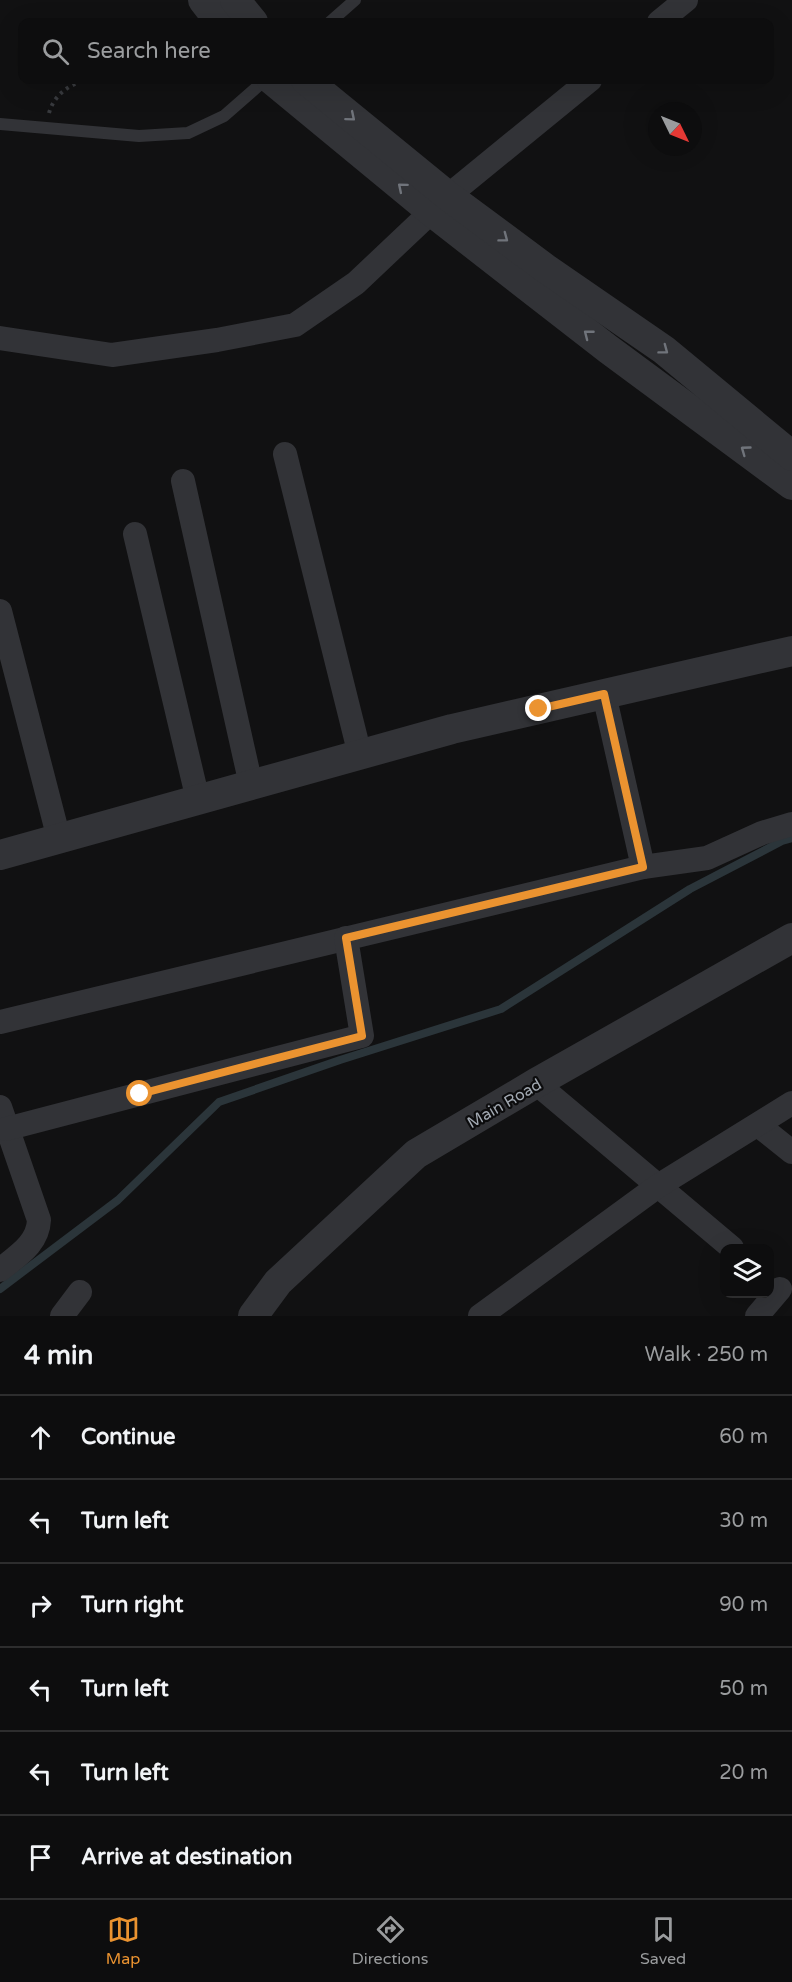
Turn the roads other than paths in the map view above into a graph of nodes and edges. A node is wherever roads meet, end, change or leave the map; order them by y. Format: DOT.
graph roads {
  1 [pos="203,0"];
  2 [pos="235,0"];
  3 [pos="355,0"];
  4 [pos="686,0"];
  5 [pos="217,18"];
  6 [pos="250,18"];
  7 [pos="335,18"];
  8 [pos="664,18"];
  9 [pos="261,84"];
  10 [pos="277,84"];
  11 [pos="310,84"];
  12 [pos="585,84"];
  13 [pos="0,124"];
  14 [pos="440,204"];
  15 [pos="0,338"];
  16 [pos="285,454"];
  17 [pos="792,456"];
  18 [pos="183,481"];
  19 [pos="792,485"];
  20 [pos="135,534"];
  21 [pos="0,611"];
  22 [pos="792,651"];
  23 [pos="604,694"];
  24 [pos="360,755"];
  25 [pos="251,785"];
  26 [pos="198,800"];
  27 [pos="792,824"];
  28 [pos="59,839"];
  29 [pos="0,855"];
  30 [pos="643,867"];
  31 [pos="346,938"];
  32 [pos="792,938"];
  33 [pos="0,1022"];
  34 [pos="536,1083"];
  35 [pos="792,1103"];
  36 [pos="3,1118"];
  37 [pos="758,1125"];
  38 [pos="792,1152"];
  39 [pos="658,1186"];
  40 [pos="727,1244"];
  41 [pos="0,1270"];
  42 [pos="780,1289"];
  43 [pos="80,1292"];
  44 [pos="62,1316"];
  45 [pos="253,1316"];
  46 [pos="480,1316"];
  47 [pos="757,1316"];
  1 -- 5 [label="street"];
  2 -- 6 [label="street"];
  3 -- 7 [label="lane"];
  4 -- 8 [label="street"];
  9 -- 13 [label="lane"];
  14 -- 10 [label="street, one-way"];
  11 -- 14 [label="street, one-way"];
  12 -- 14 [label="street"];
  14 -- 15 [label="street"];
  14 -- 17 [label="street, one-way"];
  19 -- 14 [label="street, one-way"];
  16 -- 24 [label="street"];
  18 -- 25 [label="street"];
  20 -- 26 [label="street"];
  21 -- 28 [label="street"];
  22 -- 23 [label="street"];
  23 -- 24 [label="street"];
  23 -- 30 [label="street"];
  24 -- 25 [label="street"];
  25 -- 26 [label="street"];
  26 -- 28 [label="street"];
  27 -- 30 [label="street"];
  28 -- 29 [label="street"];
  30 -- 31 [label="street"];
  31 -- 33 [label="street"];
  31 -- 36 [label="street"];
  32 -- 34 [label="street, Main Road"];
  34 -- 39 [label="street"];
  34 -- 45 [label="street, Main Road"];
  35 -- 37 [label="street"];
  36 -- 41 [label="street"];
  37 -- 38 [label="street"];
  37 -- 39 [label="street"];
  39 -- 40 [label="street"];
  39 -- 46 [label="street"];
  42 -- 47 [label="street"];
  43 -- 44 [label="street"];
}
